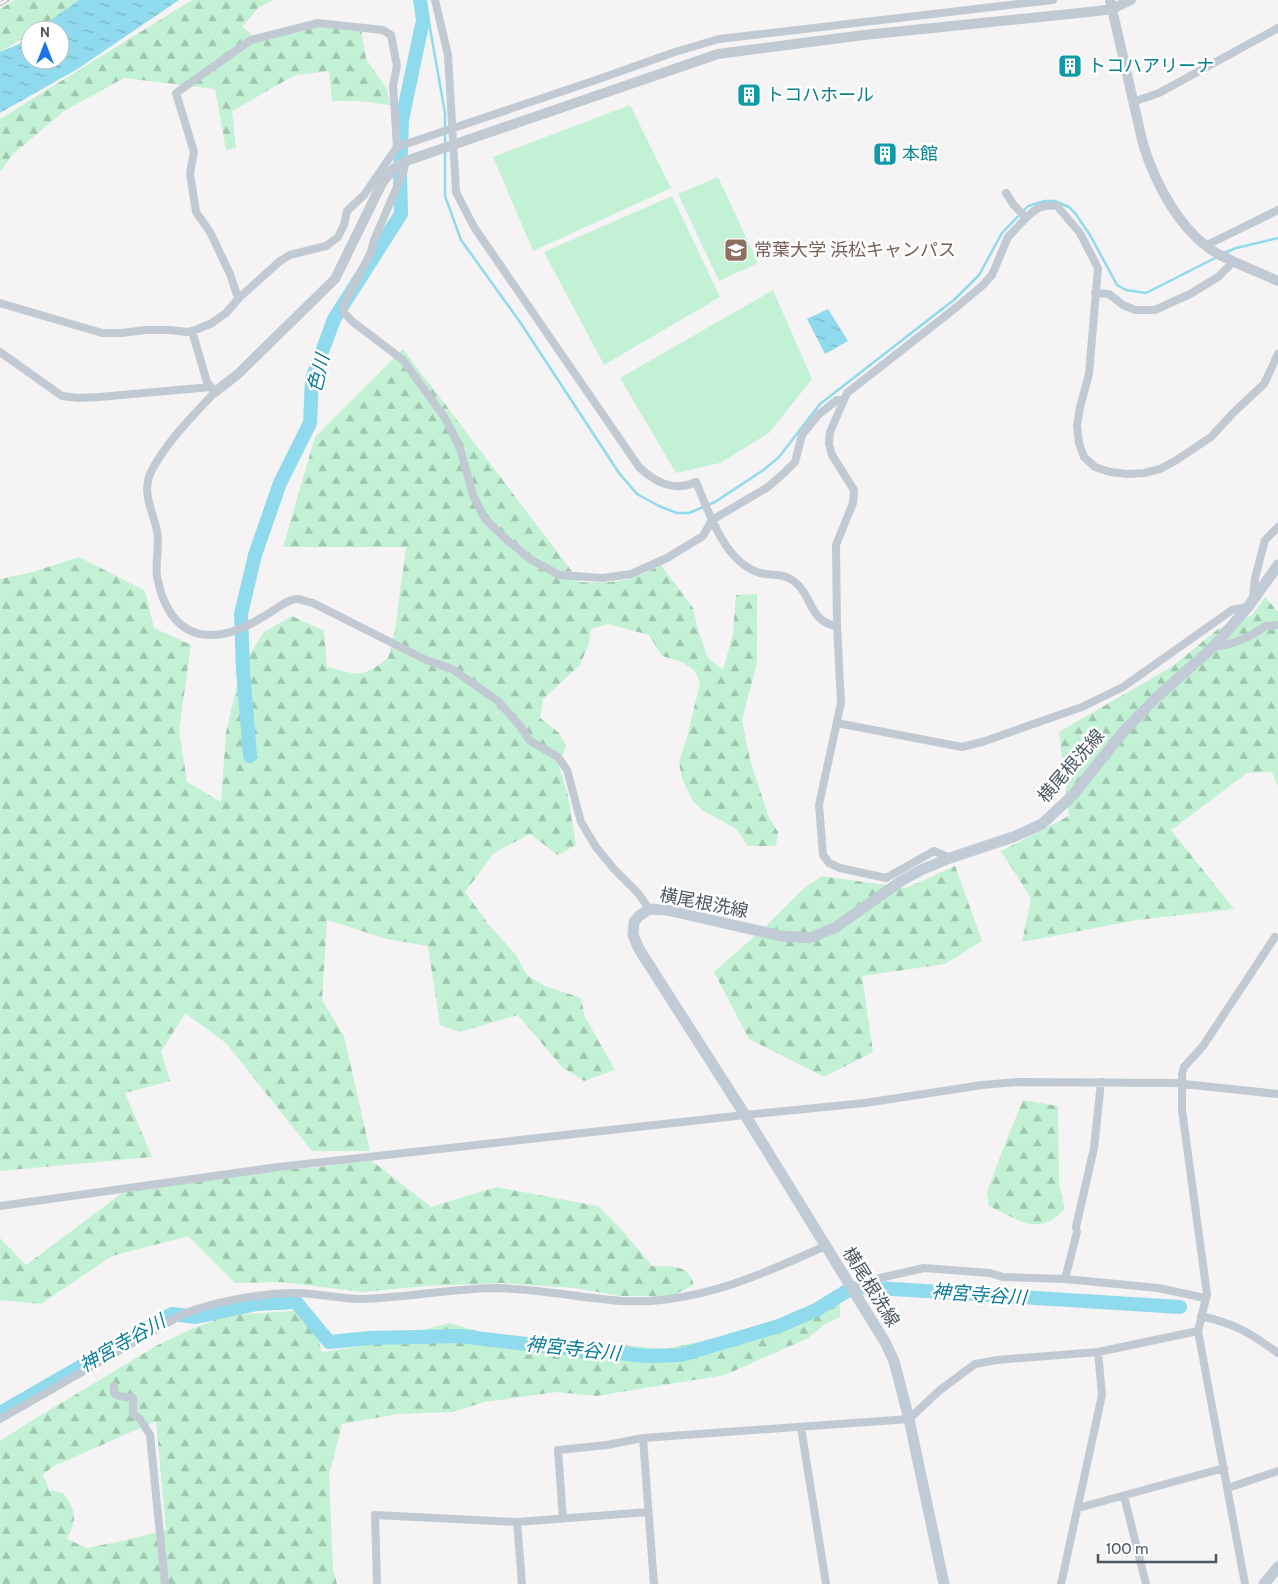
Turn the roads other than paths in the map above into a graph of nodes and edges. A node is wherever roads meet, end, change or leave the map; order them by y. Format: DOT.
graph roads {
  1 [pos="436,0"];
  2 [pos="1053,0"];
  3 [pos="1131,0"];
  4 [pos="1111,5"];
  5 [pos="1278,28"];
  6 [pos="1133,102"];
  7 [pos="452,129"];
  8 [pos="453,144"];
  9 [pos="397,147"];
  10 [pos="406,161"];
  11 [pos="1006,193"];
  12 [pos="1278,210"];
  13 [pos="1025,216"];
  14 [pos="1207,245"];
  15 [pos="1234,262"];
  16 [pos="1278,280"];
  17 [pos="1095,293"];
  18 [pos="238,298"];
  19 [pos="0,303"];
  20 [pos="192,331"];
  21 [pos="0,352"];
  22 [pos="1278,356"];
  23 [pos="213,389"];
  24 [pos="843,400"];
  25 [pos="712,520"];
  26 [pos="1278,528"];
  27 [pos="1278,565"];
  28 [pos="1251,603"];
  29 [pos="1278,625"];
  30 [pos="837,626"];
  31 [pos="1213,647"];
  32 [pos="837,723"];
  33 [pos="950,858"];
  34 [pos="649,909"];
  35 [pos="1275,937"];
  36 [pos="1101,1082"];
  37 [pos="1181,1084"];
  38 [pos="1278,1094"];
  39 [pos="745,1115"];
  40 [pos="0,1206"];
  41 [pos="825,1246"];
  42 [pos="1065,1279"];
  43 [pos="854,1292"];
  44 [pos="1206,1298"];
  45 [pos="1201,1316"];
  46 [pos="1198,1331"];
  47 [pos="1098,1352"];
  48 [pos="1278,1353"];
  49 [pos="114,1386"];
  50 [pos="0,1419"];
  51 [pos="909,1419"];
  52 [pos="801,1427"];
  53 [pos="643,1438"];
  54 [pos="1224,1468"];
  55 [pos="1278,1471"];
  56 [pos="1228,1488"];
  57 [pos="1124,1496"];
  58 [pos="1078,1508"];
  59 [pos="648,1512"];
  60 [pos="563,1519"];
  61 [pos="517,1522"];
  62 [pos="1278,1567"];
  63 [pos="165,1584"];
  64 [pos="377,1584"];
  65 [pos="522,1584"];
  66 [pos="654,1584"];
  67 [pos="826,1584"];
  68 [pos="944,1584"];
  69 [pos="1061,1584"];
  70 [pos="1146,1584"];
  71 [pos="1245,1584"];
  72 [pos="1264,1584"];
  1 -- 7 [label="street"];
  2 -- 7 [label="street"];
  3 -- 4 [label="street"];
  4 -- 6 [label="street"];
  4 -- 8 [label="street"];
  5 -- 6 [label="street"];
  6 -- 14 [label="street"];
  7 -- 8 [label="street"];
  7 -- 9 [label="street"];
  8 -- 10 [label="street"];
  8 -- 25 [label="street"];
  9 -- 18 [label="street"];
  9 -- 18 [label="street"];
  10 -- 23 [label="street"];
  10 -- 25 [label="street"];
  11 -- 13 [label="street"];
  12 -- 14 [label="street"];
  13 -- 17 [label="street"];
  13 -- 24 [label="street"];
  14 -- 15 [label="street"];
  15 -- 16 [label="street"];
  15 -- 17 [label="street"];
  17 -- 22 [label="street"];
  18 -- 20 [label="street"];
  19 -- 20 [label="street"];
  20 -- 23 [label="street"];
  21 -- 23 [label="street"];
  23 -- 34 [label="street"];
  24 -- 25 [label="street"];
  24 -- 30 [label="street"];
  25 -- 30 [label="street"];
  26 -- 28 [label="street"];
  27 -- 28 [label="main road, 横尾根洗線"];
  28 -- 31 [label="main road, 横尾根洗線"];
  28 -- 32 [label="street"];
  29 -- 31 [label="street"];
  30 -- 32 [label="street"];
  31 -- 33 [label="main road, 横尾根洗線"];
  32 -- 33 [label="street"];
  33 -- 34 [label="main road, 横尾根洗線"];
  34 -- 39 [label="main road, 横尾根洗線"];
  35 -- 37 [label="street"];
  36 -- 37 [label="street"];
  36 -- 39 [label="street"];
  36 -- 42 [label="street"];
  37 -- 38 [label="street"];
  37 -- 44 [label="street"];
  39 -- 40 [label="street"];
  39 -- 41 [label="main road, 横尾根洗線"];
  41 -- 43 [label="main road, 横尾根洗線"];
  41 -- 50 [label="street"];
  42 -- 43 [label="street"];
  42 -- 44 [label="street"];
  43 -- 51 [label="main road, 横尾根洗線"];
  44 -- 45 [label="street"];
  45 -- 46 [label="street"];
  45 -- 48 [label="street"];
  46 -- 47 [label="street"];
  46 -- 54 [label="street"];
  47 -- 51 [label="street"];
  47 -- 58 [label="street"];
  49 -- 63 [label="street"];
  51 -- 52 [label="street"];
  51 -- 68 [label="main road, 横尾根洗線"];
  52 -- 53 [label="street"];
  52 -- 67 [label="street"];
  53 -- 59 [label="street"];
  53 -- 60 [label="street"];
  54 -- 56 [label="street"];
  54 -- 57 [label="street"];
  55 -- 56 [label="street"];
  56 -- 71 [label="street"];
  57 -- 58 [label="street"];
  57 -- 70 [label="street"];
  58 -- 69 [label="street"];
  59 -- 60 [label="street"];
  59 -- 66 [label="street"];
  60 -- 61 [label="street"];
  61 -- 64 [label="street"];
  61 -- 65 [label="street"];
  62 -- 72 [label="main road"];
}
